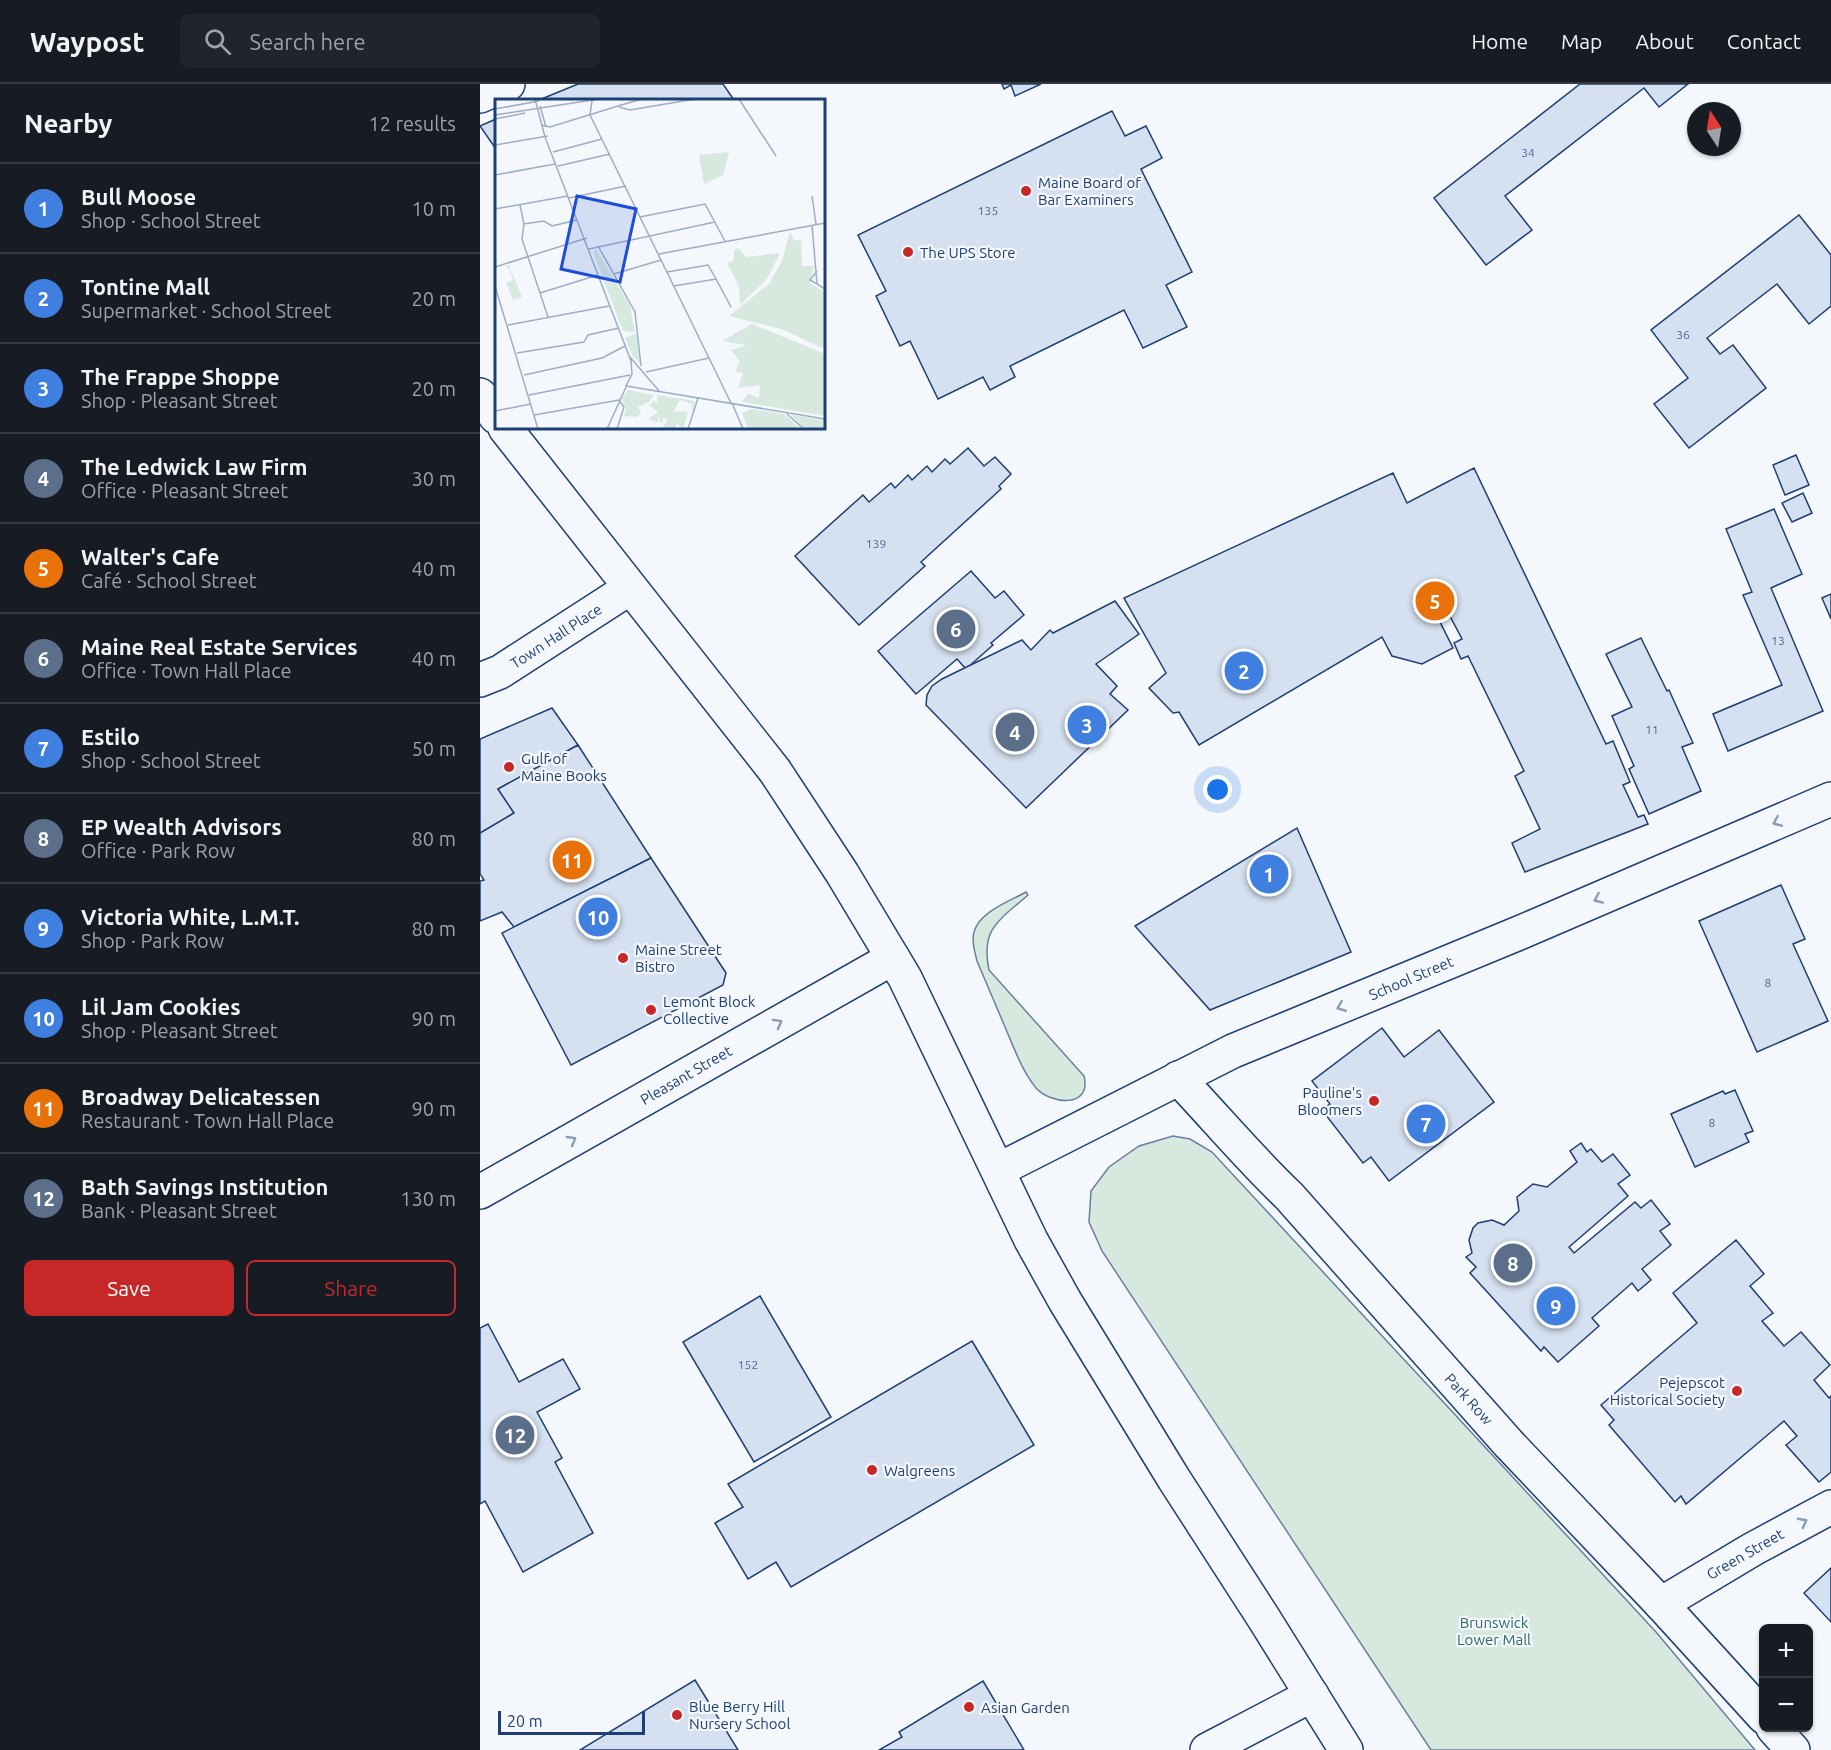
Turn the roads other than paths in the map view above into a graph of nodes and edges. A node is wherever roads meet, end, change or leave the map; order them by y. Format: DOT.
graph roads {
  1 [pos="508,84"];
  2 [pos="480,96"];
  3 [pos="480,395"];
  4 [pos="495,416"];
  5 [pos="506,429"];
  6 [pos="630,588"];
  7 [pos="480,680"];
  8 [pos="1831,799"];
  9 [pos="893,958"];
  10 [pos="1178,1078"];
  11 [pos="998,1170"];
  12 [pos="480,1192"];
  13 [pos="1831,1507"];
  14 [pos="1661,1604"];
  15 [pos="1312,1695"];
  16 [pos="1759,1712"];
  17 [pos="1777,1732"];
  18 [pos="1206,1750"];
  19 [pos="1346,1750"];
  20 [pos="1793,1750"];
  1 -- 2 [label="street"];
  3 -- 4 [label="street"];
  5 -- 6 [label="street"];
  6 -- 7 [label="street, Town Hall Place"];
  6 -- 9 [label="street"];
  8 -- 10 [label="street, School Street, one-way"];
  9 -- 11 [label="street"];
  12 -- 9 [label="street, Pleasant Street, one-way"];
  10 -- 11 [label="street, School Street"];
  10 -- 14 [label="street, Park Row"];
  11 -- 15 [label="street"];
  14 -- 13 [label="street, Green Street, one-way"];
  14 -- 16 [label="street, Park Row"];
  15 -- 18 [label="street"];
  15 -- 19 [label="street"];
  17 -- 20 [label="street"];
}
